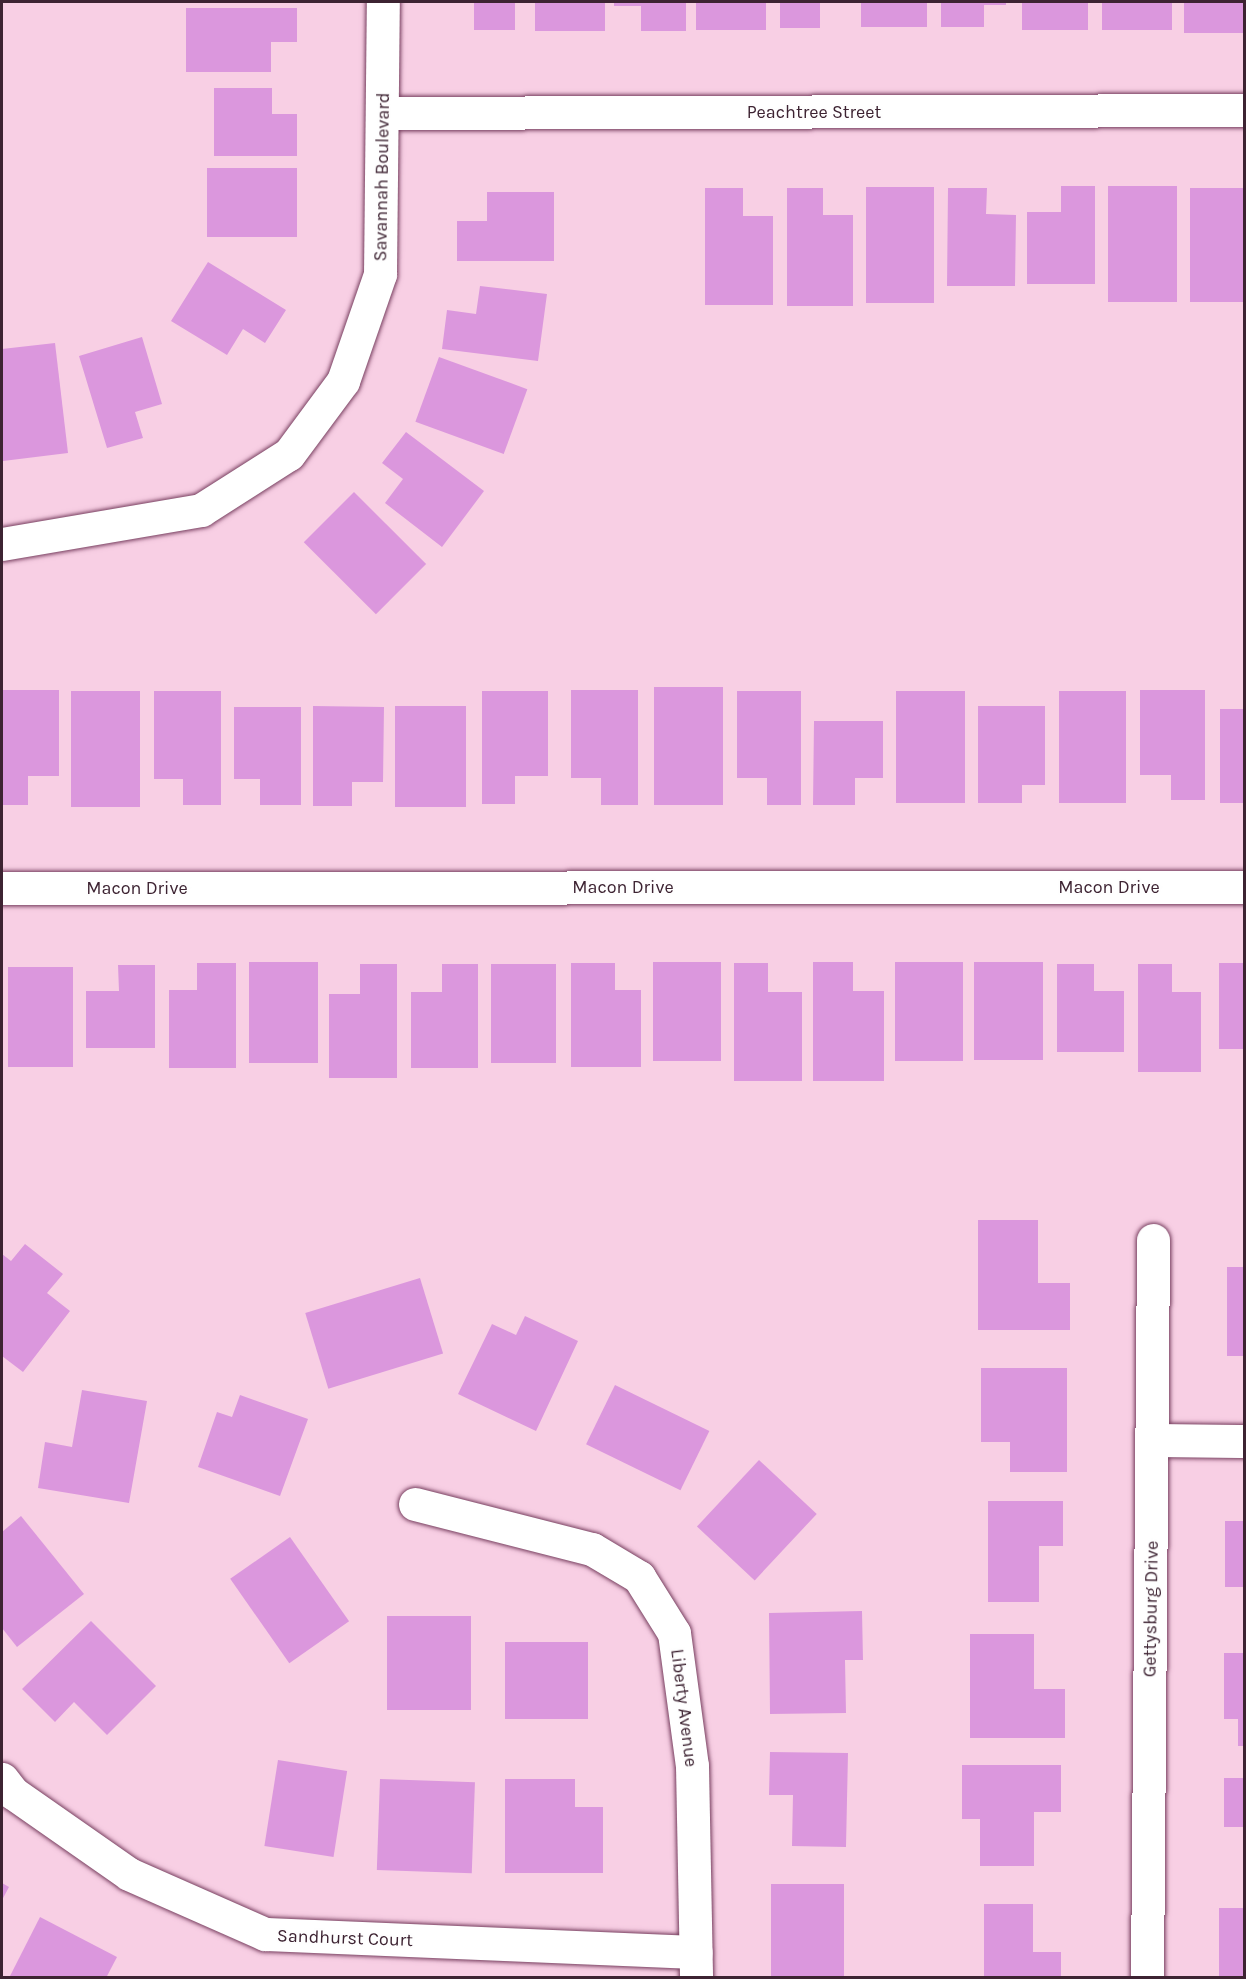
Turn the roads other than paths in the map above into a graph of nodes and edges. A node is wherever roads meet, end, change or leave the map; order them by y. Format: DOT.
graph roads {
  1 [pos="383,2"];
  2 [pos="1245,111"];
  3 [pos="384,113"];
  4 [pos="2,544"];
  5 [pos="1245,887"];
  6 [pos="2,888"];
  7 [pos="1153,1240"];
  8 [pos="1152,1440"];
  9 [pos="1245,1441"];
  10 [pos="416,1504"];
  11 [pos="2,1779"];
  12 [pos="696,1965"];
  13 [pos="1147,1977"];
  1 -- 3 [label="street, Savannah Boulevard"];
  2 -- 3 [label="street, Peachtree Street"];
  3 -- 4 [label="street, Savannah Boulevard"];
  5 -- 6 [label="street, Macon Drive"];
  7 -- 8 [label="street, Gettysburg Drive"];
  8 -- 9 [label="street"];
  8 -- 13 [label="street, Gettysburg Drive"];
  10 -- 12 [label="street, Liberty Avenue"];
  11 -- 12 [label="street, Sandhurst Court"];
}
